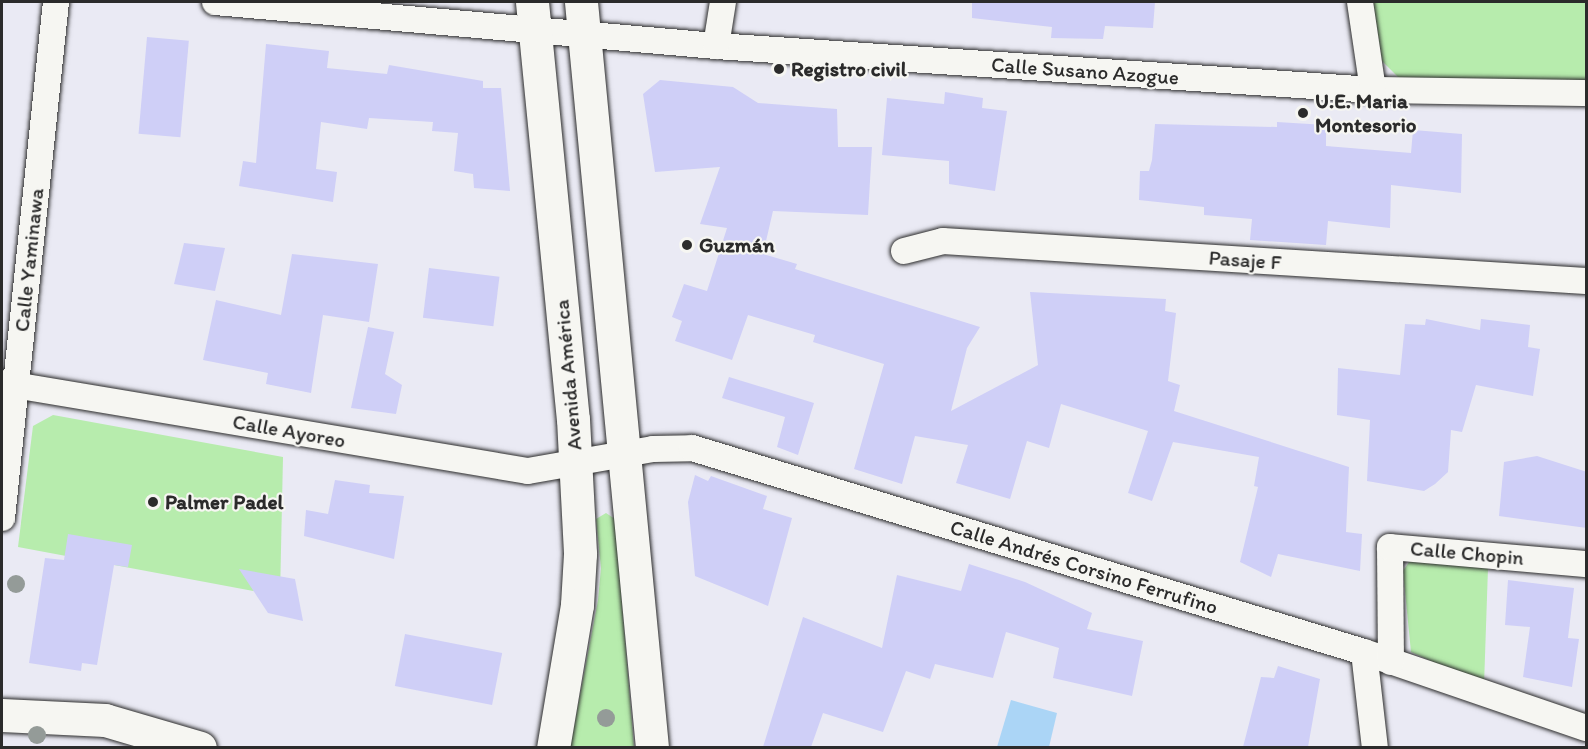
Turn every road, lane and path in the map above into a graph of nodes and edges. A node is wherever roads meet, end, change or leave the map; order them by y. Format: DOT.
graph roads {
  1 [pos="56,2"];
  2 [pos="221,2"];
  3 [pos="581,2"];
  4 [pos="723,2"];
  5 [pos="1360,2"];
  6 [pos="533,16"];
  7 [pos="585,35"];
  8 [pos="716,46"];
  9 [pos="1373,90"];
  10 [pos="1587,93"];
  11 [pos="904,251"];
  12 [pos="1587,281"];
  13 [pos="9,384"];
  14 [pos="626,455"];
  15 [pos="576,465"];
  16 [pos="2,518"];
  17 [pos="1587,564"];
  18 [pos="1364,652"];
  19 [pos="1391,662"];
  20 [pos="2,715"];
  21 [pos="1587,728"];
  22 [pos="200,747"];
  23 [pos="553,747"];
  24 [pos="652,747"];
  25 [pos="1375,747"];
  1 -- 13 [label="street, Calle Yaminawa"];
  2 -- 6 [label="street, Calle Susano Azogue"];
  3 -- 7 [label="main road"];
  4 -- 8 [label="street"];
  5 -- 9 [label="street"];
  6 -- 7 [label="street, Calle Susano Azogue"];
  6 -- 15 [label="main road, Avenida América"];
  7 -- 8 [label="street, Calle Susano Azogue"];
  7 -- 14 [label="main road"];
  8 -- 9 [label="street, Calle Susano Azogue"];
  9 -- 10 [label="street, Calle Susano Azogue"];
  11 -- 12 [label="street, Pasaje F"];
  13 -- 15 [label="street, Calle Ayoreo"];
  13 -- 16 [label="street, Calle Yaminawa"];
  14 -- 15 [label="street, Calle Andrés Corsino Ferrufino"];
  14 -- 18 [label="street, Calle Andrés Corsino Ferrufino"];
  14 -- 24 [label="main road"];
  15 -- 23 [label="main road, Avenida América"];
  17 -- 19 [label="street, Calle Chopin"];
  18 -- 19 [label="street, Calle Andrés Corsino Ferrufino"];
  18 -- 25 [label="street"];
  19 -- 21 [label="street, Calle Andrés Corsino Ferrufino"];
  20 -- 22 [label="main road"];
}
